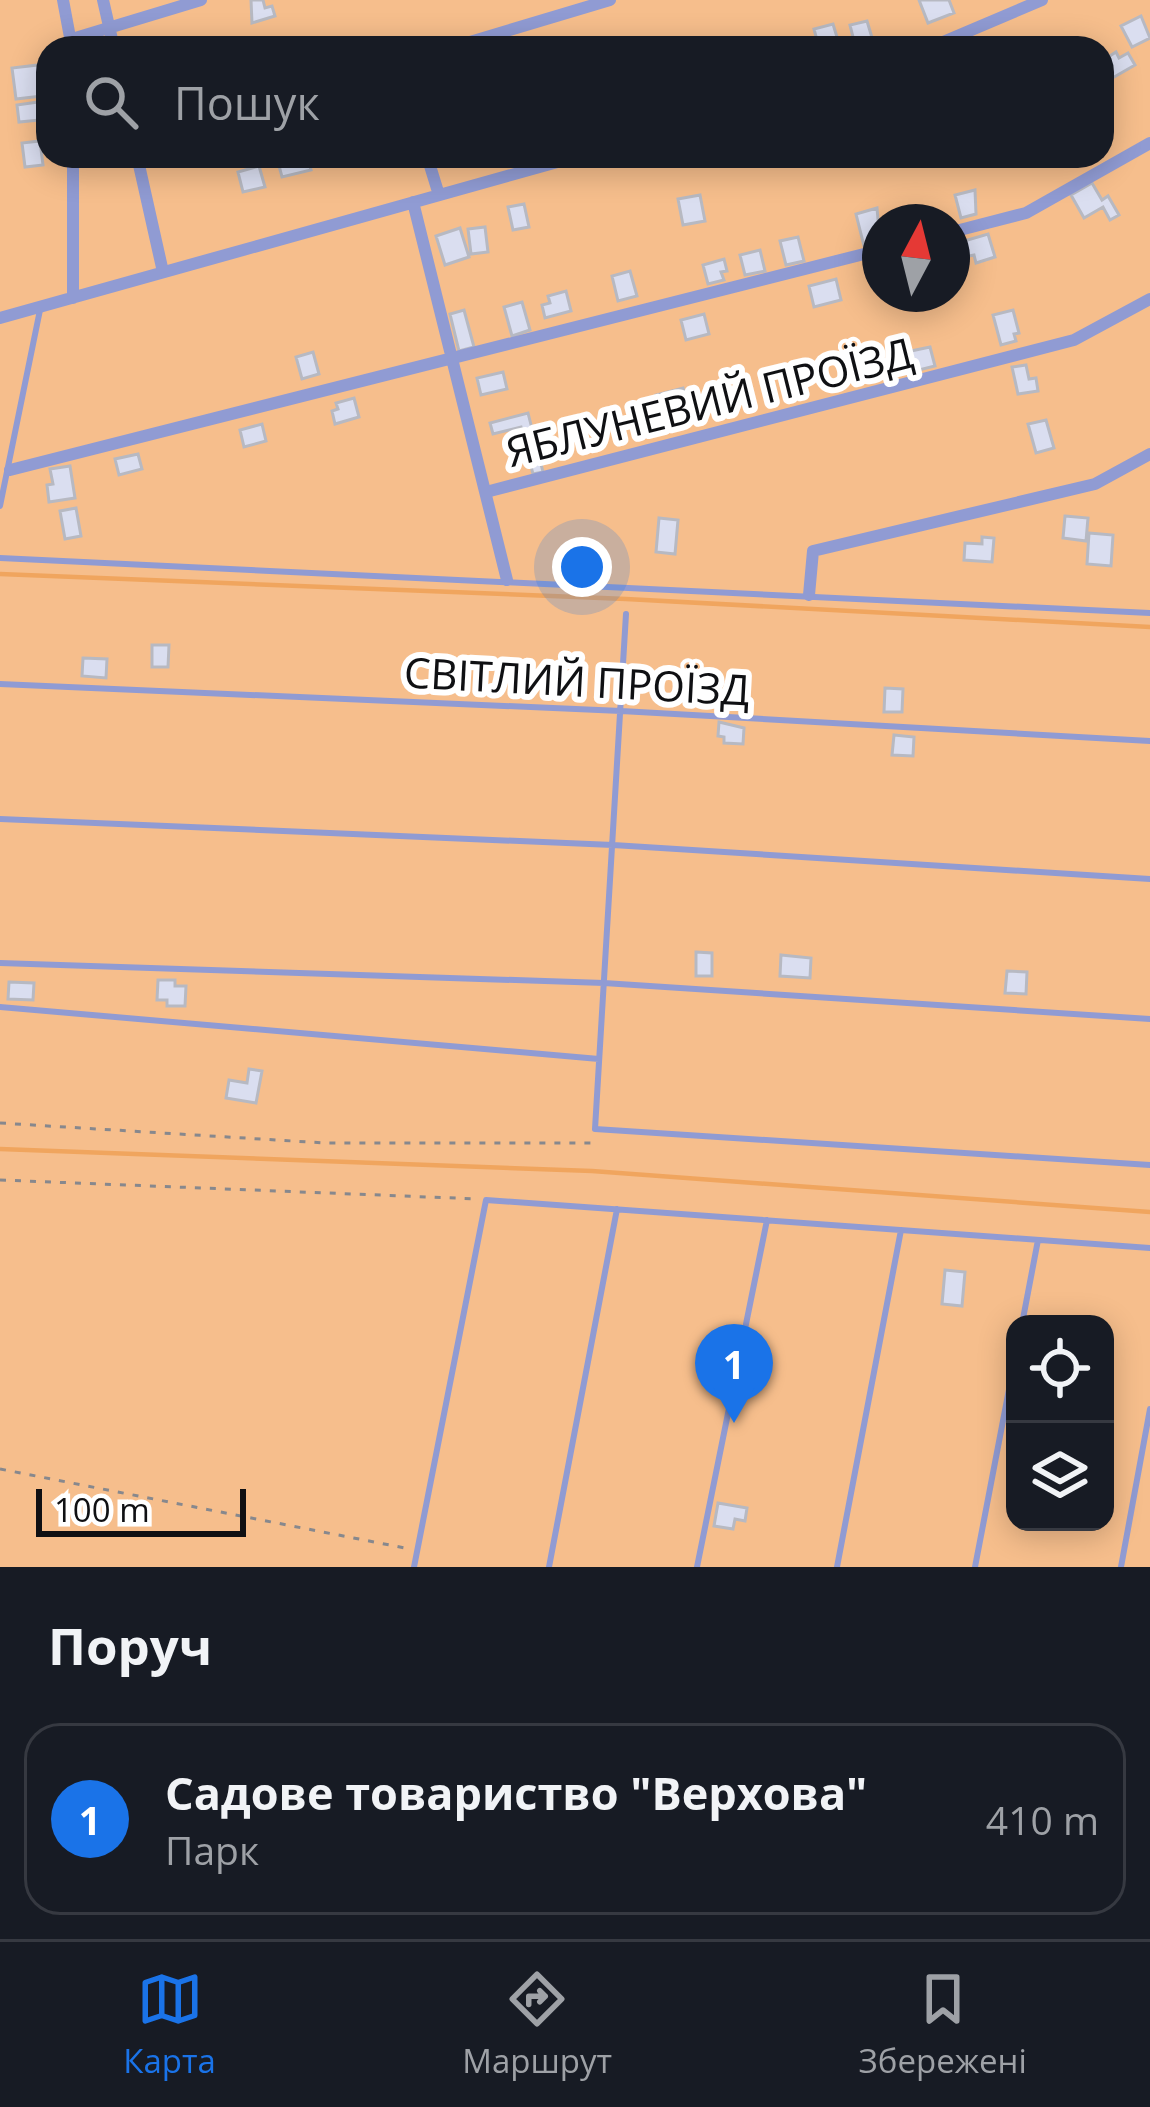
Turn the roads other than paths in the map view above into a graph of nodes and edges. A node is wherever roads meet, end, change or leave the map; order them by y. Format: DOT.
graph roads {
  1 [pos="63,0"];
  2 [pos="103,0"];
  3 [pos="201,0"];
  4 [pos="610,0"];
  5 [pos="1042,0"];
  6 [pos="110,28"];
  7 [pos="70,36"];
  8 [pos="91,36"];
  9 [pos="112,36"];
  10 [pos="490,36"];
  11 [pos="957,36"];
  12 [pos="1150,143"];
  13 [pos="1114,163"];
  14 [pos="73,168"];
  15 [pos="140,168"];
  16 [pos="431,168"];
  17 [pos="536,168"];
  18 [pos="1106,168"];
  19 [pos="439,195"];
  20 [pos="413,202"];
  21 [pos="970,227"];
  22 [pos="862,255"];
  23 [pos="164,272"];
  24 [pos="73,298"];
  25 [pos="1150,299"];
  26 [pos="41,307"];
  27 [pos="0,318"];
  28 [pos="452,360"];
  29 [pos="1150,454"];
  30 [pos="10,470"];
  31 [pos="485,492"];
  32 [pos="0,506"];
  33 [pos="0,558"];
  34 [pos="507,580"];
  35 [pos="809,595"];
  36 [pos="1150,613"];
  37 [pos="626,614"];
  38 [pos="0,684"];
  39 [pos="621,711"];
  40 [pos="1150,741"];
  41 [pos="0,819"];
  42 [pos="613,845"];
  43 [pos="1150,879"];
  44 [pos="0,963"];
  45 [pos="604,983"];
  46 [pos="0,1007"];
  47 [pos="1150,1018"];
  48 [pos="599,1060"];
  49 [pos="1150,1165"];
  50 [pos="617,1209"];
  51 [pos="767,1220"];
  52 [pos="901,1230"];
  53 [pos="1038,1240"];
  54 [pos="1150,1248"];
  55 [pos="1024,1315"];
  56 [pos="1006,1405"];
  57 [pos="1150,1409"];
  58 [pos="414,1567"];
  59 [pos="549,1567"];
  60 [pos="697,1567"];
  61 [pos="837,1567"];
  62 [pos="975,1567"];
  63 [pos="1121,1567"];
  1 -- 7 [label="street"];
  2 -- 6 [label="street"];
  3 -- 6 [label="street"];
  4 -- 10 [label="street"];
  5 -- 11 [label="street"];
  6 -- 8 [label="street"];
  6 -- 9 [label="street"];
  12 -- 13 [label="street"];
  14 -- 24 [label="street"];
  15 -- 23 [label="street"];
  16 -- 19 [label="street"];
  17 -- 19 [label="street"];
  18 -- 21 [label="street"];
  19 -- 20 [label="street"];
  20 -- 23 [label="street"];
  20 -- 28 [label="street"];
  22 -- 28 [label="street"];
  23 -- 24 [label="street"];
  24 -- 26 [label="street"];
  25 -- 31 [label="street, ЯБЛУНЕВИЙ ПРОЇЗД"];
  26 -- 27 [label="street"];
  26 -- 30 [label="lane"];
  28 -- 30 [label="street"];
  28 -- 31 [label="street"];
  29 -- 35 [label="street"];
  30 -- 32 [label="lane"];
  31 -- 34 [label="street"];
  33 -- 34 [label="lane"];
  34 -- 35 [label="lane"];
  35 -- 36 [label="lane"];
  37 -- 39 [label="lane"];
  38 -- 39 [label="lane, СВІТЛИЙ ПРОЇЗД"];
  39 -- 40 [label="lane, СВІТЛИЙ ПРОЇЗД"];
  39 -- 42 [label="lane"];
  41 -- 42 [label="lane"];
  42 -- 43 [label="lane"];
  42 -- 45 [label="lane"];
  44 -- 45 [label="lane"];
  45 -- 47 [label="lane"];
  45 -- 48 [label="lane"];
  46 -- 48 [label="lane"];
  48 -- 49 [label="lane"];
  50 -- 51 [label="lane"];
  50 -- 58 [label="lane"];
  50 -- 59 [label="lane"];
  51 -- 52 [label="lane"];
  51 -- 60 [label="lane"];
  52 -- 53 [label="lane"];
  52 -- 61 [label="lane"];
  53 -- 54 [label="lane"];
  53 -- 55 [label="lane"];
  56 -- 62 [label="lane"];
  57 -- 63 [label="lane"];
}
